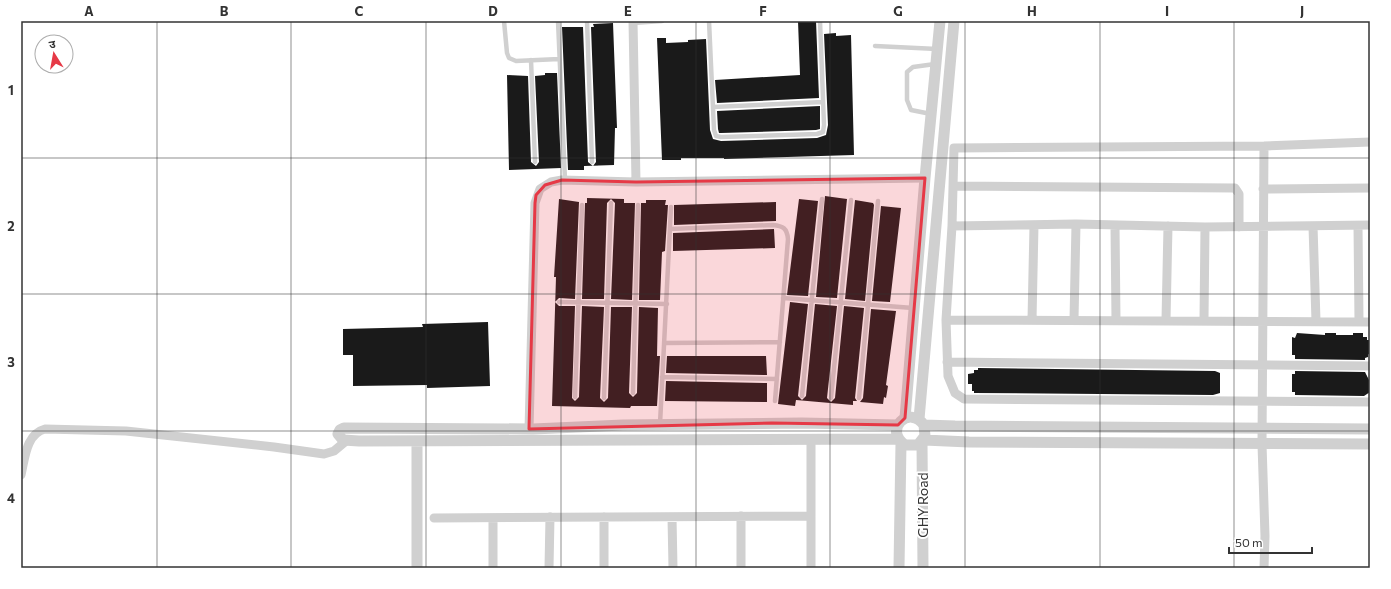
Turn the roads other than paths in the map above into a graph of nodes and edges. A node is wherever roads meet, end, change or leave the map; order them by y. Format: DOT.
graph roads {
  1 [pos="504,21"];
  2 [pos="558,21"];
  3 [pos="587,21"];
  4 [pos="662,21"];
  5 [pos="709,21"];
  6 [pos="820,21"];
  7 [pos="940,21"];
  8 [pos="954,21"];
  9 [pos="633,22"];
  10 [pos="875,46"];
  11 [pos="937,49"];
  12 [pos="559,59"];
  13 [pos="531,60"];
  14 [pos="936,64"];
  15 [pos="823,102"];
  16 [pos="713,107"];
  17 [pos="931,114"];
  18 [pos="1370,142"];
  19 [pos="1264,146"];
  20 [pos="534,162"];
  21 [pos="592,162"];
  22 [pos="925,178"];
  23 [pos="565,180"];
  24 [pos="636,182"];
  25 [pos="953,186"];
  26 [pos="1370,188"];
  27 [pos="1263,189"];
  28 [pos="822,199"];
  29 [pos="851,200"];
  30 [pos="878,201"];
  31 [pos="610,204"];
  32 [pos="582,205"];
  33 [pos="638,205"];
  34 [pos="671,207"];
  35 [pos="1076,224"];
  36 [pos="1034,225"];
  37 [pos="1115,225"];
  38 [pos="1370,225"];
  39 [pos="952,226"];
  40 [pos="1168,226"];
  41 [pos="1313,226"];
  42 [pos="1358,226"];
  43 [pos="1205,227"];
  44 [pos="1239,227"];
  45 [pos="1263,227"];
  46 [pos="670,229"];
  47 [pos="783,298"];
  48 [pos="812,300"];
  49 [pos="559,302"];
  50 [pos="577,302"];
  51 [pos="607,303"];
  52 [pos="635,303"];
  53 [pos="840,303"];
  54 [pos="667,304"];
  55 [pos="868,304"];
  56 [pos="914,308"];
  57 [pos="946,320"];
  58 [pos="1032,320"];
  59 [pos="1074,320"];
  60 [pos="1116,320"];
  61 [pos="1166,320"];
  62 [pos="1204,320"];
  63 [pos="1262,320"];
  64 [pos="1316,321"];
  65 [pos="1358,321"];
  66 [pos="1370,322"];
  67 [pos="780,342"];
  68 [pos="664,344"];
  69 [pos="947,362"];
  70 [pos="1262,365"];
  71 [pos="1370,366"];
  72 [pos="662,376"];
  73 [pos="777,380"];
  74 [pos="633,393"];
  75 [pos="802,396"];
  76 [pos="575,397"];
  77 [pos="604,398"];
  78 [pos="831,398"];
  79 [pos="859,398"];
  80 [pos="1262,401"];
  81 [pos="775,402"];
  82 [pos="1370,402"];
  83 [pos="901,422"];
  84 [pos="922,422"];
  85 [pos="660,425"];
  86 [pos="1262,428"];
  87 [pos="1370,428"];
  88 [pos="529,429"];
  89 [pos="811,440"];
  90 [pos="346,441"];
  91 [pos="417,441"];
  92 [pos="899,441"];
  93 [pos="923,441"];
  94 [pos="1262,444"];
  95 [pos="1370,444"];
  96 [pos="21,475"];
  97 [pos="741,516"];
  98 [pos="811,516"];
  99 [pos="550,517"];
  100 [pos="604,517"];
  101 [pos="672,517"];
  102 [pos="434,518"];
  103 [pos="493,518"];
  104 [pos="417,568"];
  105 [pos="493,568"];
  106 [pos="549,568"];
  107 [pos="604,568"];
  108 [pos="673,568"];
  109 [pos="741,568"];
  110 [pos="811,568"];
  111 [pos="899,568"];
  112 [pos="923,568"];
  113 [pos="1264,568"];
  1 -- 13 [label="lane"];
  2 -- 12 [label="lane"];
  3 -- 21 [label="lane"];
  4 -- 9 [label="lane"];
  5 -- 16 [label="lane"];
  6 -- 15 [label="lane"];
  7 -- 11 [label="street"];
  8 -- 84 [label="street"];
  9 -- 24 [label="street"];
  10 -- 11 [label="lane"];
  11 -- 14 [label="street"];
  12 -- 13 [label="lane"];
  12 -- 23 [label="lane"];
  13 -- 20 [label="lane"];
  14 -- 17 [label="street"];
  14 -- 17 [label="lane"];
  15 -- 16 [label="lane"];
  15 -- 16 [label="lane"];
  17 -- 22 [label="street"];
  18 -- 19 [label="street"];
  19 -- 25 [label="street"];
  19 -- 27 [label="street"];
  22 -- 24 [label="street"];
  22 -- 56 [label="street"];
  23 -- 24 [label="street"];
  23 -- 88 [label="street"];
  25 -- 39 [label="street"];
  25 -- 44 [label="street"];
  26 -- 27 [label="street"];
  27 -- 45 [label="street"];
  28 -- 48 [label="lane"];
  29 -- 53 [label="lane"];
  30 -- 55 [label="lane"];
  31 -- 51 [label="lane"];
  32 -- 50 [label="lane"];
  33 -- 52 [label="lane"];
  34 -- 46 [label="lane"];
  35 -- 36 [label="street"];
  35 -- 37 [label="street"];
  35 -- 59 [label="street"];
  36 -- 39 [label="street"];
  36 -- 58 [label="street"];
  37 -- 40 [label="street"];
  37 -- 60 [label="street"];
  38 -- 42 [label="street"];
  39 -- 57 [label="street"];
  40 -- 43 [label="street"];
  40 -- 61 [label="street"];
  41 -- 42 [label="street"];
  41 -- 45 [label="street"];
  41 -- 64 [label="street"];
  42 -- 65 [label="street"];
  43 -- 44 [label="street"];
  43 -- 62 [label="street"];
  44 -- 45 [label="street"];
  45 -- 63 [label="street"];
  46 -- 47 [label="lane"];
  46 -- 54 [label="lane"];
  47 -- 48 [label="lane"];
  47 -- 67 [label="lane"];
  48 -- 53 [label="lane"];
  48 -- 75 [label="lane"];
  49 -- 50 [label="lane"];
  50 -- 51 [label="lane"];
  50 -- 76 [label="lane"];
  51 -- 52 [label="lane"];
  51 -- 77 [label="lane"];
  52 -- 54 [label="lane"];
  52 -- 74 [label="lane"];
  53 -- 55 [label="lane"];
  53 -- 78 [label="lane"];
  54 -- 68 [label="lane"];
  55 -- 56 [label="lane"];
  55 -- 79 [label="lane"];
  56 -- 83 [label="street"];
  57 -- 58 [label="street"];
  57 -- 69 [label="street"];
  58 -- 59 [label="street"];
  59 -- 60 [label="street"];
  60 -- 61 [label="street"];
  61 -- 62 [label="street"];
  62 -- 63 [label="street"];
  63 -- 64 [label="street"];
  63 -- 70 [label="street"];
  64 -- 65 [label="street"];
  65 -- 66 [label="street"];
  67 -- 68 [label="lane"];
  67 -- 73 [label="lane"];
  68 -- 72 [label="lane"];
  69 -- 70 [label="street"];
  69 -- 80 [label="street"];
  70 -- 71 [label="street"];
  70 -- 80 [label="street"];
  72 -- 73 [label="lane"];
  72 -- 85 [label="lane"];
  73 -- 81 [label="lane"];
  80 -- 82 [label="street"];
  80 -- 86 [label="street"];
  83 -- 84 [label="street"];
  83 -- 85 [label="street"];
  83 -- 92 [label="street"];
  84 -- 86 [label="street"];
  84 -- 93 [label="street"];
  85 -- 88 [label="street"];
  86 -- 87 [label="street"];
  86 -- 94 [label="street"];
  88 -- 90 [label="street"];
  89 -- 91 [label="street"];
  89 -- 92 [label="street"];
  89 -- 98 [label="street"];
  90 -- 91 [label="street"];
  90 -- 96 [label="street"];
  91 -- 104 [label="street"];
  92 -- 93 [label="street"];
  92 -- 111 [label="street, GHY Road"];
  93 -- 94 [label="street"];
  93 -- 112 [label="street, GHY Road"];
  94 -- 95 [label="street"];
  94 -- 113 [label="street"];
  97 -- 98 [label="street"];
  97 -- 101 [label="street"];
  97 -- 109 [label="street"];
  98 -- 110 [label="street"];
  99 -- 100 [label="street"];
  99 -- 103 [label="street"];
  99 -- 106 [label="street"];
  100 -- 101 [label="street"];
  100 -- 107 [label="street"];
  101 -- 108 [label="street"];
  102 -- 103 [label="street"];
  103 -- 105 [label="street"];
}
